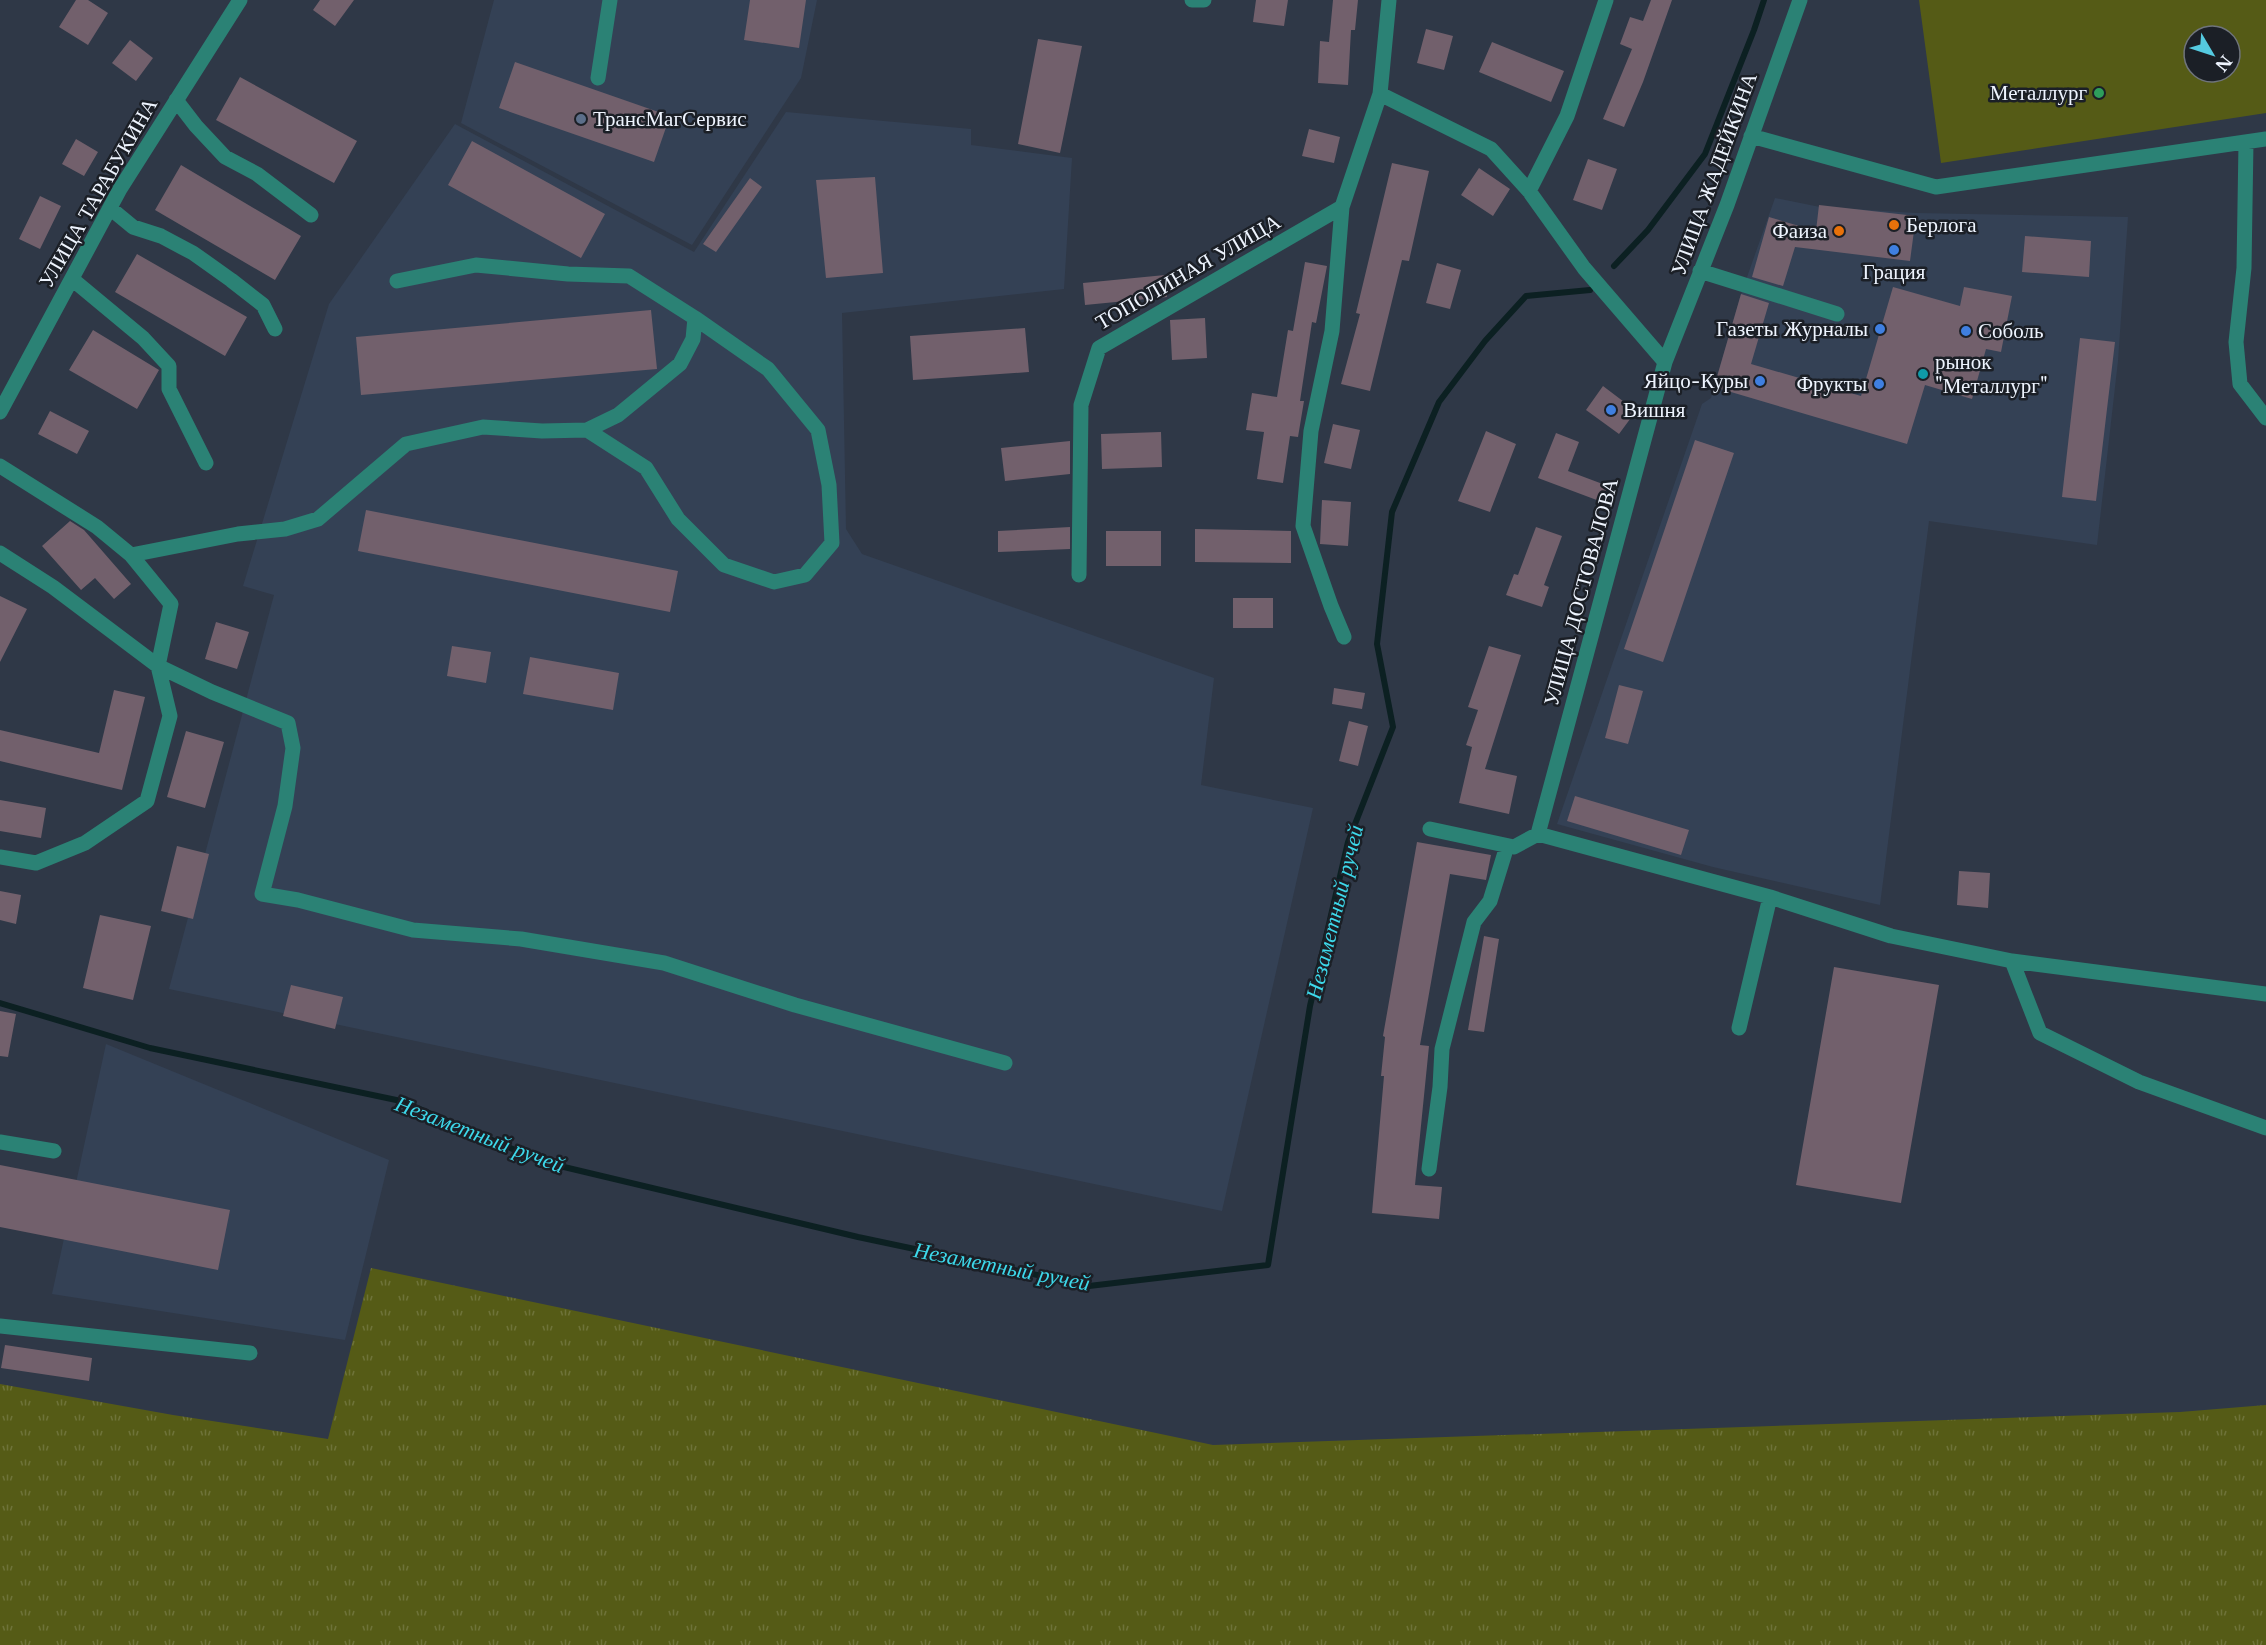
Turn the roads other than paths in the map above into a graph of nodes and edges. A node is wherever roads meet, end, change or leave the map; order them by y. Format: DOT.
graph roads {
  1 [pos="240,0"];
  2 [pos="610,0"];
  3 [pos="1192,0"];
  4 [pos="1204,0"];
  5 [pos="1389,0"];
  6 [pos="1606,0"];
  7 [pos="1800,0"];
  8 [pos="598,78"];
  9 [pos="1380,94"];
  10 [pos="176,100"];
  11 [pos="1751,136"];
  12 [pos="2266,139"];
  13 [pos="2246,142"];
  14 [pos="1529,191"];
  15 [pos="1342,207"];
  16 [pos="110,208"];
  17 [pos="311,215"];
  18 [pos="1700,271"];
  19 [pos="72,279"];
  20 [pos="397,281"];
  21 [pos="1837,314"];
  22 [pos="695,318"];
  23 [pos="275,329"];
  24 [pos="1665,362"];
  25 [pos="0,412"];
  26 [pos="2266,418"];
  27 [pos="587,430"];
  28 [pos="206,463"];
  29 [pos="0,466"];
  30 [pos="0,553"];
  31 [pos="131,555"];
  32 [pos="1079,575"];
  33 [pos="1344,637"];
  34 [pos="158,666"];
  35 [pos="1430,829"];
  36 [pos="1538,834"];
  37 [pos="1507,846"];
  38 [pos="0,857"];
  39 [pos="1770,897"];
  40 [pos="2012,960"];
  41 [pos="2266,994"];
  42 [pos="1739,1028"];
  43 [pos="1005,1063"];
  44 [pos="2266,1128"];
  45 [pos="0,1142"];
  46 [pos="54,1151"];
  47 [pos="1429,1169"];
  48 [pos="0,1326"];
  49 [pos="250,1353"];
  1 -- 10 [label="street, УЛИЦА ТАРАБУКИНА"];
  2 -- 8 [label="street"];
  3 -- 4 [label="street"];
  5 -- 9 [label="street"];
  6 -- 14 [label="street"];
  7 -- 11 [label="street, УЛИЦА ЖАДЕЙКИНА"];
  9 -- 14 [label="street"];
  9 -- 15 [label="street"];
  10 -- 16 [label="street, УЛИЦА ТАРАБУКИНА"];
  10 -- 17 [label="street"];
  11 -- 13 [label="street"];
  11 -- 18 [label="street, УЛИЦА ЖАДЕЙКИНА"];
  12 -- 13 [label="street"];
  13 -- 26 [label="street"];
  14 -- 24 [label="street"];
  15 -- 32 [label="street, ТОПОЛИНАЯ УЛИЦА"];
  15 -- 33 [label="street"];
  16 -- 19 [label="street, УЛИЦА ТАРАБУКИНА"];
  16 -- 23 [label="street"];
  18 -- 21 [label="street"];
  18 -- 24 [label="street, УЛИЦА ЖАДЕЙКИНА"];
  19 -- 25 [label="street, УЛИЦА ТАРАБУКИНА"];
  19 -- 28 [label="street"];
  20 -- 22 [label="street"];
  22 -- 27 [label="street"];
  22 -- 27 [label="street"];
  24 -- 36 [label="street, УЛИЦА ДОСТОВАЛОВА"];
  27 -- 31 [label="street"];
  29 -- 31 [label="street"];
  30 -- 34 [label="street"];
  31 -- 34 [label="street"];
  34 -- 38 [label="street"];
  34 -- 43 [label="street"];
  35 -- 37 [label="street"];
  36 -- 37 [label="street"];
  36 -- 39 [label="street"];
  37 -- 47 [label="street"];
  39 -- 40 [label="street"];
  39 -- 42 [label="street"];
  40 -- 41 [label="street"];
  40 -- 44 [label="street"];
  45 -- 46 [label="street"];
  48 -- 49 [label="street"];
}
